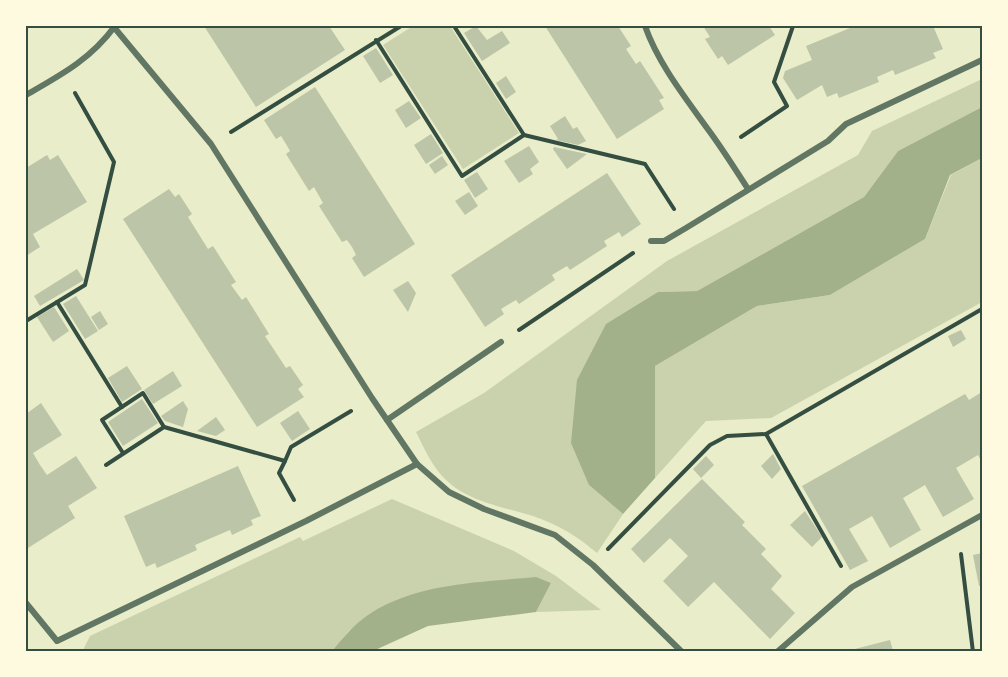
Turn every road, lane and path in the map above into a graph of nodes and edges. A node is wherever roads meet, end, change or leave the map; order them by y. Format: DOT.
graph roads {
  1 [pos="114,26"];
  2 [pos="401,26"];
  3 [pos="454,26"];
  4 [pos="645,26"];
  5 [pos="793,26"];
  6 [pos="376,40"];
  7 [pos="982,60"];
  8 [pos="64,73"];
  9 [pos="26,95"];
  10 [pos="524,135"];
  11 [pos="211,144"];
  12 [pos="722,149"];
  13 [pos="748,189"];
  14 [pos="686,228"];
  15 [pos="651,241"];
  16 [pos="57,302"];
  17 [pos="982,309"];
  18 [pos="26,321"];
  19 [pos="501,342"];
  20 [pos="372,398"];
  21 [pos="122,407"];
  22 [pos="387,420"];
  23 [pos="164,427"];
  24 [pos="766,434"];
  25 [pos="123,453"];
  26 [pos="285,461"];
  27 [pos="417,464"];
  28 [pos="106,465"];
  29 [pos="982,515"];
  30 [pos="306,521"];
  31 [pos="957,529"];
  32 [pos="593,565"];
  33 [pos="852,587"];
  34 [pos="26,603"];
  35 [pos="682,651"];
  36 [pos="777,651"];
  37 [pos="974,651"];
  1 -- 8 [label="street"];
  1 -- 11 [label="street"];
  2 -- 6 [label="path"];
  3 -- 10 [label="path"];
  4 -- 12 [label="street"];
  5 -- 12 [label="path"];
  6 -- 10 [label="path"];
  6 -- 11 [label="path"];
  7 -- 13 [label="street"];
  8 -- 9 [label="street"];
  8 -- 16 [label="path"];
  10 -- 14 [label="path"];
  11 -- 20 [label="street"];
  12 -- 13 [label="street"];
  13 -- 14 [label="street"];
  14 -- 15 [label="street"];
  15 -- 19 [label="path"];
  16 -- 18 [label="path"];
  16 -- 21 [label="path"];
  17 -- 24 [label="path"];
  19 -- 22 [label="street"];
  20 -- 22 [label="street"];
  20 -- 26 [label="path"];
  21 -- 23 [label="path"];
  21 -- 25 [label="path"];
  22 -- 27 [label="street"];
  23 -- 25 [label="path"];
  23 -- 26 [label="path"];
  24 -- 32 [label="path"];
  24 -- 33 [label="path"];
  25 -- 28 [label="path"];
  26 -- 30 [label="path"];
  27 -- 30 [label="street"];
  27 -- 32 [label="street"];
  29 -- 31 [label="street"];
  30 -- 34 [label="street"];
  31 -- 33 [label="street"];
  31 -- 37 [label="path"];
  32 -- 35 [label="street"];
  33 -- 36 [label="street"];
}
